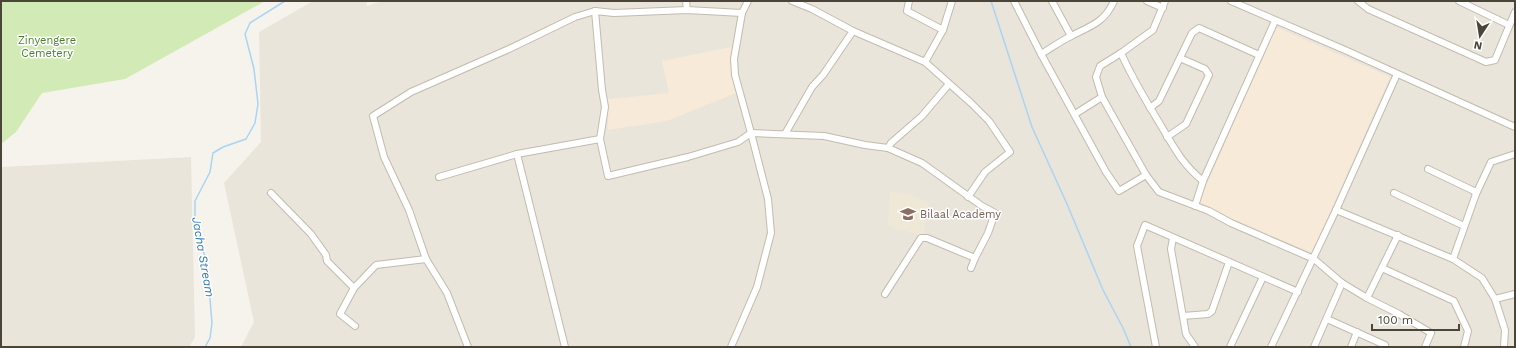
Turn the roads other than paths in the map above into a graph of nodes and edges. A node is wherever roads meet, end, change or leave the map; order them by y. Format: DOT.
graph roads {
  1 [pos="686,1"];
  2 [pos="748,1"];
  3 [pos="792,1"];
  4 [pos="909,1"];
  5 [pos="952,1"];
  6 [pos="1014,1"];
  7 [pos="1052,1"];
  8 [pos="1114,1"];
  9 [pos="1147,1"];
  10 [pos="1165,1"];
  11 [pos="1232,1"];
  12 [pos="1358,1"];
  13 [pos="1459,1"];
  14 [pos="1162,8"];
  15 [pos="687,10"];
  16 [pos="595,12"];
  17 [pos="1515,12"];
  18 [pos="742,13"];
  19 [pos="1275,21"];
  20 [pos="1509,25"];
  21 [pos="943,30"];
  22 [pos="853,31"];
  23 [pos="1071,36"];
  24 [pos="1121,53"];
  25 [pos="1041,54"];
  26 [pos="1259,54"];
  27 [pos="1180,58"];
  28 [pos="925,62"];
  29 [pos="1397,74"];
  30 [pos="950,84"];
  31 [pos="1102,97"];
  32 [pos="1150,108"];
  33 [pos="1075,114"];
  34 [pos="1515,127"];
  35 [pos="751,133"];
  36 [pos="785,134"];
  37 [pos="1168,137"];
  38 [pos="600,140"];
  39 [pos="888,148"];
  40 [pos="517,154"];
  41 [pos="1515,154"];
  42 [pos="1428,169"];
  43 [pos="1146,175"];
  44 [pos="439,177"];
  45 [pos="1203,181"];
  46 [pos="271,193"];
  47 [pos="1394,193"];
  48 [pos="1476,194"];
  49 [pos="968,196"];
  50 [pos="1195,206"];
  51 [pos="1336,210"];
  52 [pos="1464,226"];
  53 [pos="1398,235"];
  54 [pos="1173,238"];
  55 [pos="975,258"];
  56 [pos="426,259"];
  57 [pos="1314,259"];
  58 [pos="1452,259"];
  59 [pos="1229,262"];
  60 [pos="971,268"];
  61 [pos="1382,268"];
  62 [pos="1263,277"];
  63 [pos="1342,283"];
  64 [pos="354,288"];
  65 [pos="1298,292"];
  66 [pos="886,294"];
  67 [pos="1515,294"];
  68 [pos="1367,298"];
  69 [pos="1495,299"];
  70 [pos="1183,316"];
  71 [pos="1328,319"];
  72 [pos="355,326"];
  73 [pos="1357,332"];
  74 [pos="468,347"];
  75 [pos="565,347"];
  76 [pos="731,347"];
  77 [pos="1156,347"];
  78 [pos="1195,347"];
  79 [pos="1230,347"];
  80 [pos="1271,347"];
  81 [pos="1314,347"];
  82 [pos="1351,347"];
  83 [pos="1385,347"];
  84 [pos="1425,347"];
  85 [pos="1464,347"];
  86 [pos="1504,347"];
  1 -- 15 [label="street"];
  2 -- 18 [label="street"];
  3 -- 22 [label="street"];
  4 -- 21 [label="street"];
  5 -- 21 [label="street"];
  6 -- 25 [label="street"];
  7 -- 23 [label="street"];
  8 -- 23 [label="street"];
  9 -- 14 [label="street"];
  10 -- 14 [label="street"];
  11 -- 19 [label="street"];
  12 -- 20 [label="street"];
  13 -- 20 [label="street"];
  14 -- 24 [label="street"];
  15 -- 16 [label="street"];
  15 -- 18 [label="street"];
  16 -- 38 [label="street"];
  16 -- 56 [label="street"];
  17 -- 20 [label="street"];
  18 -- 35 [label="street"];
  19 -- 26 [label="street"];
  19 -- 29 [label="street"];
  21 -- 28 [label="street"];
  22 -- 28 [label="street"];
  22 -- 36 [label="street"];
  23 -- 25 [label="street"];
  24 -- 31 [label="street"];
  24 -- 32 [label="street"];
  25 -- 33 [label="street"];
  26 -- 27 [label="street"];
  26 -- 45 [label="street"];
  27 -- 32 [label="street"];
  27 -- 37 [label="street"];
  28 -- 30 [label="street"];
  29 -- 34 [label="street"];
  29 -- 51 [label="street"];
  30 -- 39 [label="street"];
  30 -- 49 [label="street"];
  31 -- 33 [label="street"];
  31 -- 43 [label="street"];
  32 -- 37 [label="street"];
  33 -- 43 [label="street"];
  35 -- 36 [label="street"];
  35 -- 38 [label="street"];
  35 -- 76 [label="street"];
  36 -- 39 [label="street"];
  37 -- 45 [label="street"];
  38 -- 40 [label="street"];
  39 -- 49 [label="street"];
  40 -- 44 [label="street"];
  40 -- 75 [label="street"];
  41 -- 48 [label="street"];
  42 -- 48 [label="street"];
  43 -- 50 [label="street"];
  45 -- 50 [label="street"];
  46 -- 64 [label="street"];
  47 -- 52 [label="street"];
  48 -- 52 [label="street"];
  49 -- 55 [label="street"];
  50 -- 57 [label="street"];
  51 -- 53 [label="street"];
  51 -- 57 [label="street"];
  52 -- 58 [label="street"];
  53 -- 58 [label="street"];
  53 -- 61 [label="street"];
  54 -- 59 [label="street"];
  54 -- 70 [label="street"];
  54 -- 77 [label="street"];
  55 -- 60 [label="street"];
  55 -- 66 [label="street"];
  56 -- 64 [label="street"];
  56 -- 74 [label="street"];
  57 -- 63 [label="street"];
  57 -- 65 [label="street"];
  58 -- 69 [label="street"];
  59 -- 62 [label="street"];
  59 -- 70 [label="street"];
  61 -- 68 [label="street"];
  61 -- 85 [label="street"];
  62 -- 65 [label="street"];
  62 -- 79 [label="street"];
  63 -- 68 [label="street"];
  63 -- 71 [label="street"];
  64 -- 72 [label="street"];
  65 -- 80 [label="street"];
  67 -- 69 [label="street"];
  68 -- 84 [label="street"];
  69 -- 86 [label="street"];
  70 -- 78 [label="street"];
  71 -- 73 [label="street"];
  71 -- 81 [label="street"];
  73 -- 82 [label="street"];
  73 -- 83 [label="street"];
}
